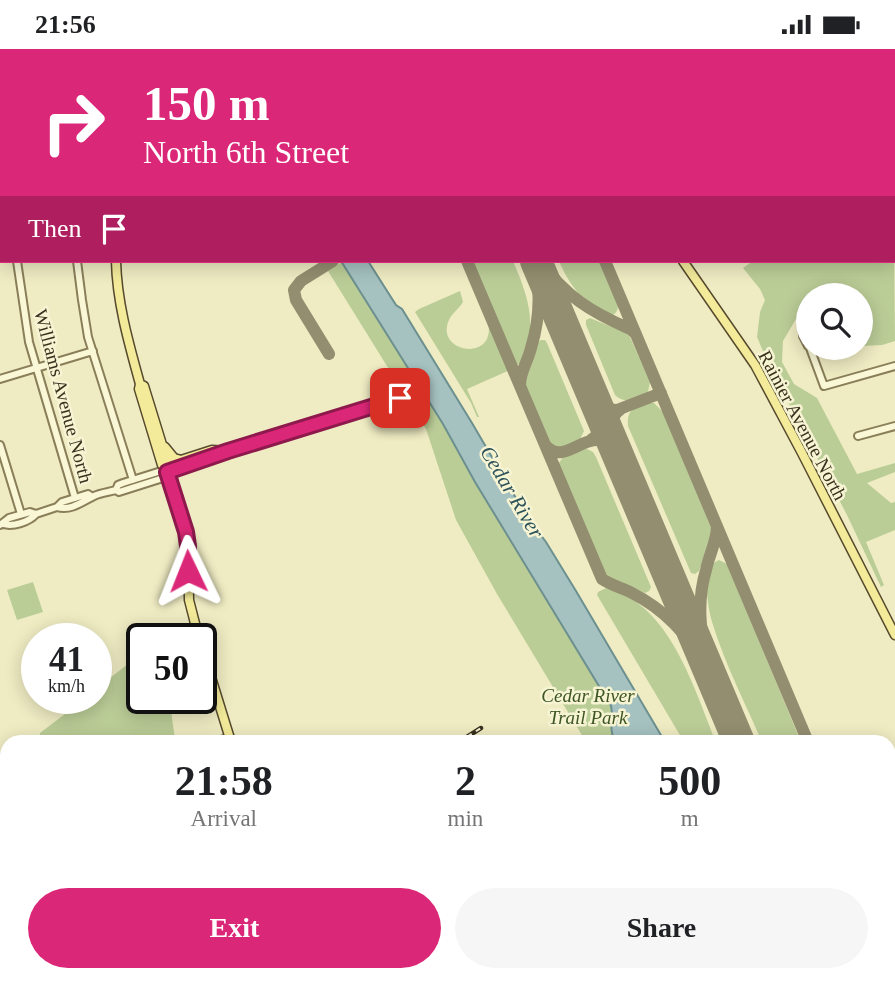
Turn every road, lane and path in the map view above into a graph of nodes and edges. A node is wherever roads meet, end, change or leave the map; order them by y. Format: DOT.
graph roads {
  1 [pos="17,263"];
  2 [pos="77,263"];
  3 [pos="116,263"];
  4 [pos="684,263"];
  5 [pos="93,351"];
  6 [pos="814,360"];
  7 [pos="895,366"];
  8 [pos="36,368"];
  9 [pos="0,379"];
  10 [pos="140,384"];
  11 [pos="400,398"];
  12 [pos="895,426"];
  13 [pos="858,436"];
  14 [pos="162,443"];
  15 [pos="0,445"];
  16 [pos="228,451"];
  17 [pos="167,472"];
  18 [pos="133,480"];
  19 [pos="116,490"];
  20 [pos="76,501"];
  21 [pos="22,518"];
  22 [pos="2,524"];
  23 [pos="195,623"];
  24 [pos="895,635"];
  25 [pos="217,697"];
  26 [pos="228,735"];
  1 -- 8 [label="street, Williams Avenue North"];
  2 -- 5 [label="street"];
  3 -- 10 [label="main road"];
  4 -- 24 [label="main road, Rainier Avenue North"];
  5 -- 8 [label="street"];
  5 -- 18 [label="street"];
  6 -- 7 [label="street"];
  8 -- 9 [label="street"];
  8 -- 20 [label="street, Williams Avenue North"];
  10 -- 14 [label="main road"];
  10 -- 17 [label="main road"];
  11 -- 16 [label="street"];
  12 -- 13 [label="street"];
  14 -- 16 [label="main road"];
  14 -- 17 [label="main road"];
  15 -- 21 [label="street"];
  16 -- 17 [label="street"];
  17 -- 18 [label="street"];
  17 -- 19 [label="street"];
  17 -- 23 [label="main road"];
  18 -- 19 [label="street"];
  19 -- 20 [label="street"];
  20 -- 21 [label="street"];
  21 -- 22 [label="street"];
  25 -- 26 [label="main road"];
}
